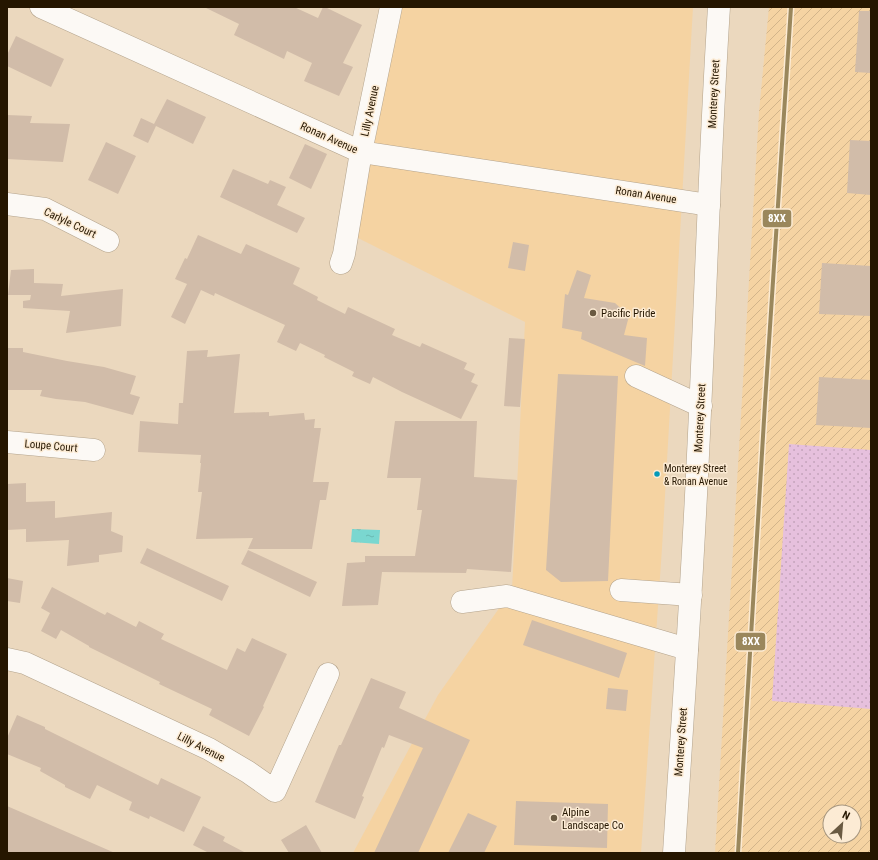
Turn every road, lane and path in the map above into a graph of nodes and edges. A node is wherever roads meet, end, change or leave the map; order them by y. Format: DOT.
graph roads {
  1 [pos="41,7"];
  2 [pos="391,7"];
  3 [pos="719,7"];
  4 [pos="361,152"];
  5 [pos="7,204"];
  6 [pos="710,205"];
  7 [pos="108,241"];
  8 [pos="341,263"];
  9 [pos="636,376"];
  10 [pos="701,406"];
  11 [pos="7,442"];
  12 [pos="94,450"];
  13 [pos="621,590"];
  14 [pos="691,595"];
  15 [pos="462,602"];
  16 [pos="687,649"];
  17 [pos="7,659"];
  18 [pos="328,674"];
  19 [pos="674,853"];
  1 -- 4 [label="street, Ronan Avenue"];
  2 -- 4 [label="street, Lilly Avenue"];
  3 -- 6 [label="street, Monterey Street"];
  4 -- 6 [label="street, Ronan Avenue"];
  4 -- 8 [label="street, Lilly Avenue"];
  5 -- 7 [label="street, Carlyle Court"];
  6 -- 10 [label="street, Monterey Street"];
  9 -- 10 [label="street"];
  10 -- 14 [label="street, Monterey Street"];
  11 -- 12 [label="street, Loupe Court"];
  13 -- 14 [label="street"];
  14 -- 16 [label="street, Monterey Street"];
  15 -- 16 [label="street"];
  16 -- 19 [label="street, Monterey Street"];
  17 -- 18 [label="street, Lilly Avenue"];
}
